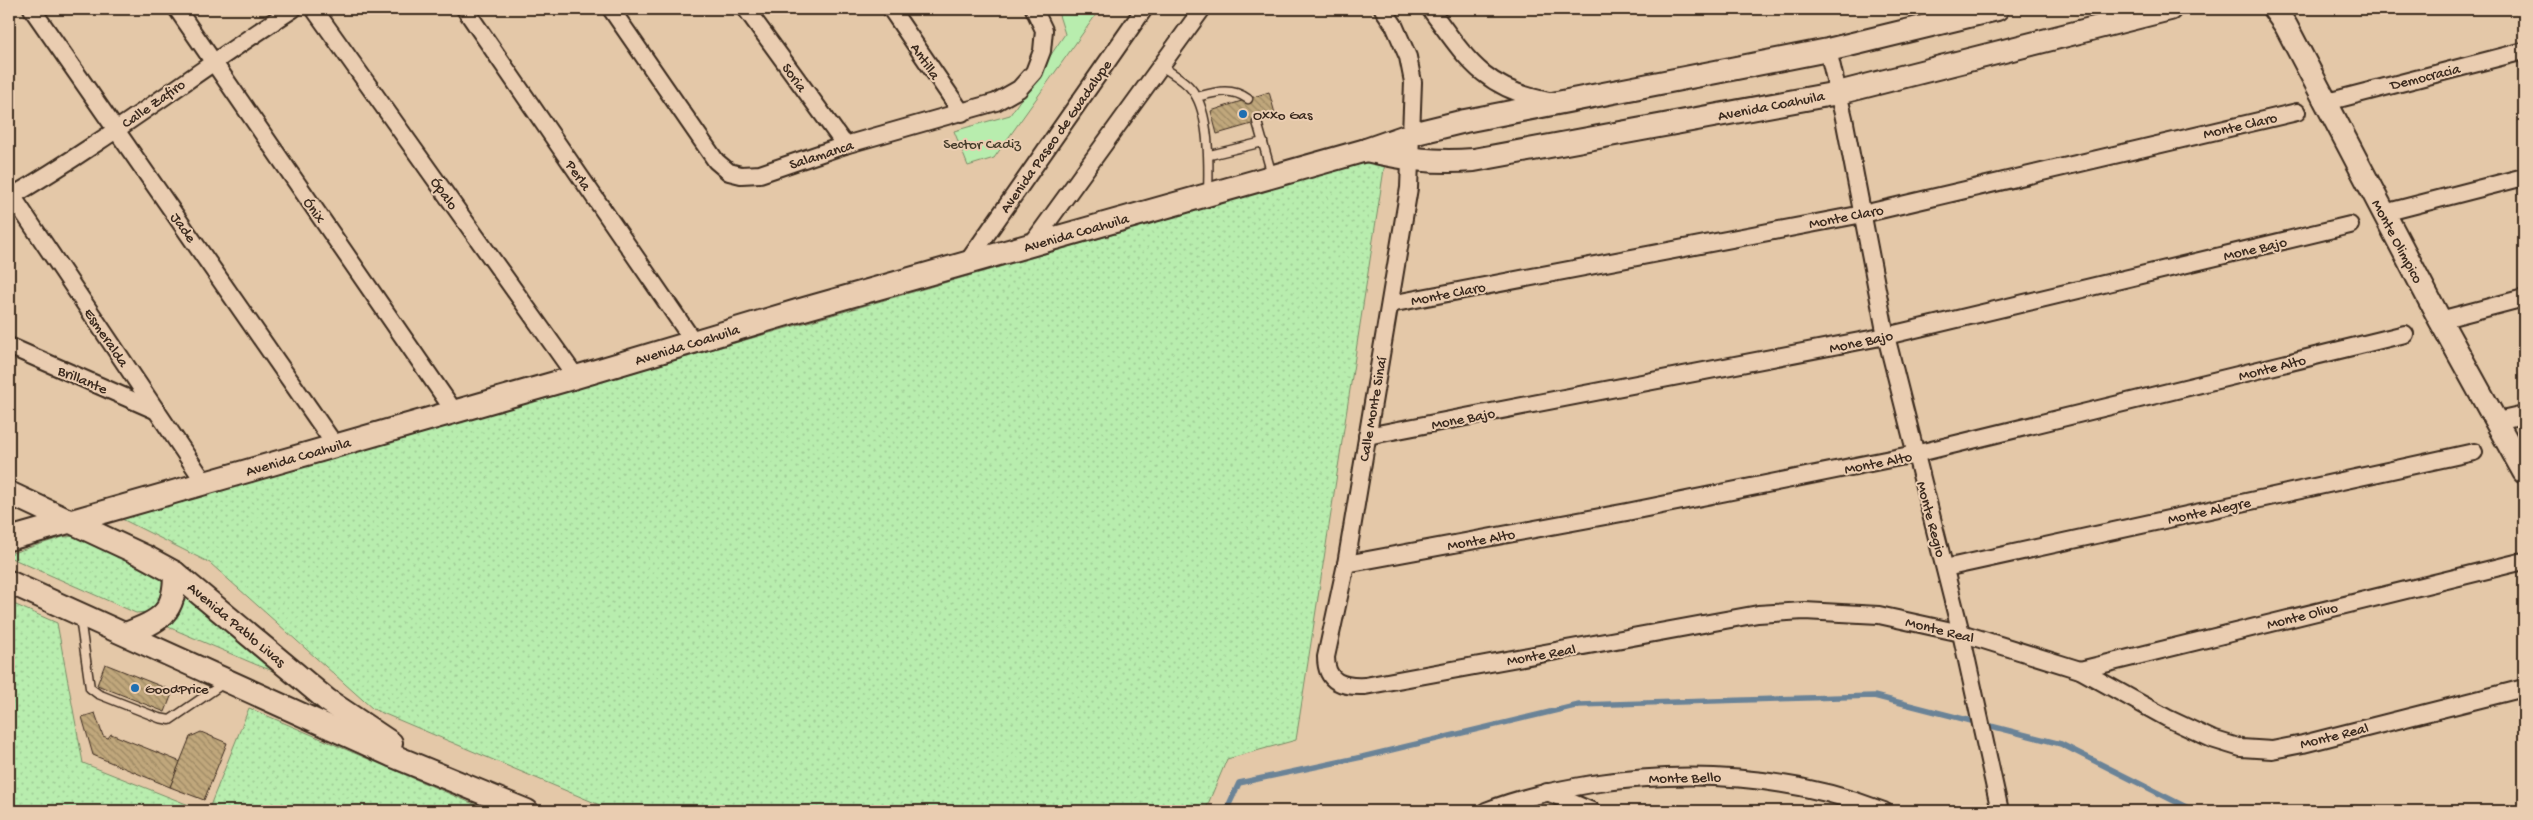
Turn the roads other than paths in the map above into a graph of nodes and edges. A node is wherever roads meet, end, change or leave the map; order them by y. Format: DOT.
graph roads {
  1 [pos="32,9"];
  2 [pos="177,9"];
  3 [pos="293,9"];
  4 [pos="314,9"];
  5 [pos="465,9"];
  6 [pos="611,9"];
  7 [pos="746,9"];
  8 [pos="891,9"];
  9 [pos="1034,9"];
  10 [pos="1144,9"];
  11 [pos="1202,9"];
  12 [pos="1383,9"];
  13 [pos="1430,9"];
  14 [pos="1997,9"];
  15 [pos="2170,9"];
  16 [pos="2274,9"];
  17 [pos="1828,50"];
  18 [pos="2524,51"];
  19 [pos="213,60"];
  20 [pos="1161,66"];
  21 [pos="1838,93"];
  22 [pos="1197,97"];
  23 [pos="1248,99"];
  24 [pos="2326,102"];
  25 [pos="1561,104"];
  26 [pos="2297,112"];
  27 [pos="962,113"];
  28 [pos="1257,122"];
  29 [pos="115,130"];
  30 [pos="1412,134"];
  31 [pos="1263,142"];
  32 [pos="845,145"];
  33 [pos="1366,150"];
  34 [pos="1210,155"];
  35 [pos="1411,160"];
  36 [pos="1272,177"];
  37 [pos="2524,177"];
  38 [pos="10,195"];
  39 [pos="1208,195"];
  40 [pos="2384,213"];
  41 [pos="1863,214"];
  42 [pos="2350,225"];
  43 [pos="1031,245"];
  44 [pos="966,264"];
  45 [pos="2524,298"];
  46 [pos="1390,304"];
  47 [pos="2440,320"];
  48 [pos="2405,334"];
  49 [pos="1886,336"];
  50 [pos="694,342"];
  51 [pos="9,346"];
  52 [pos="576,377"];
  53 [pos="157,411"];
  54 [pos="454,411"];
  55 [pos="2524,415"];
  56 [pos="2497,421"];
  57 [pos="1367,436"];
  58 [pos="336,445"];
  59 [pos="2474,452"];
  60 [pos="1915,454"];
  61 [pos="2524,472"];
  62 [pos="205,483"];
  63 [pos="9,494"];
  64 [pos="71,521"];
  65 [pos="9,539"];
  66 [pos="2524,561"];
  67 [pos="1346,564"];
  68 [pos="1945,568"];
  69 [pos="175,573"];
  70 [pos="9,582"];
  71 [pos="79,614"];
  72 [pos="1961,633"];
  73 [pos="126,634"];
  74 [pos="2080,670"];
  75 [pos="1334,680"];
  76 [pos="227,681"];
  77 [pos="2524,688"];
  78 [pos="451,780"];
  79 [pos="1547,792"];
  80 [pos="527,811"];
  81 [pos="1486,811"];
  82 [pos="1592,811"];
  83 [pos="1884,811"];
  84 [pos="2000,811"];
  1 -- 29 [label="street, Jade"];
  2 -- 19 [label="street, Ónix"];
  3 -- 19 [label="street, Calle Zafiro"];
  4 -- 52 [label="street, Ópalo"];
  5 -- 50 [label="street, Perla"];
  6 -- 32 [label="street, Salamanca"];
  7 -- 32 [label="street, Soria"];
  8 -- 27 [label="street, Antilla"];
  9 -- 27 [label="street, Salamanca"];
  10 -- 44 [label="street, Avenida Paseo de Guadalupe"];
  11 -- 20 [label="street"];
  12 -- 30 [label="street"];
  13 -- 25 [label="street"];
  14 -- 17 [label="street, Avenida Coahuila"];
  15 -- 21 [label="street, Avenida Coahuila"];
  16 -- 24 [label="street, Monte Olimpico"];
  17 -- 21 [label="street, Monte Regio"];
  17 -- 25 [label="street, Avenida Coahuila"];
  18 -- 24 [label="street, Democracia"];
  19 -- 29 [label="street, Calle Zafiro"];
  19 -- 54 [label="street, Ónix"];
  20 -- 22 [label="lane"];
  20 -- 43 [label="street"];
  21 -- 35 [label="street, Avenida Coahuila"];
  21 -- 41 [label="street, Monte Regio"];
  22 -- 23 [label="lane"];
  22 -- 34 [label="lane"];
  24 -- 40 [label="street, Monte Olimpico"];
  25 -- 30 [label="street, Avenida Coahuila"];
  26 -- 41 [label="street, Monte Claro"];
  27 -- 32 [label="street, Salamanca"];
  28 -- 31 [label="lane"];
  29 -- 38 [label="street, Calle Zafiro"];
  29 -- 58 [label="street, Jade"];
  30 -- 33 [label="street, Avenida Coahuila"];
  30 -- 35 [label="street, Calle Monte Sinaí"];
  31 -- 34 [label="lane"];
  31 -- 36 [label="lane"];
  33 -- 35 [label="street, Avenida Coahuila"];
  33 -- 36 [label="street, Avenida Coahuila"];
  34 -- 39 [label="lane"];
  35 -- 46 [label="street, Calle Monte Sinaí"];
  36 -- 39 [label="street, Avenida Coahuila"];
  37 -- 40 [label="street"];
  38 -- 53 [label="street, Esmeralda"];
  39 -- 43 [label="street, Avenida Coahuila"];
  40 -- 47 [label="street, Monte Olimpico"];
  41 -- 46 [label="street, Monte Claro"];
  41 -- 49 [label="street, Monte Regio"];
  42 -- 49 [label="street, Mone Bajo"];
  43 -- 44 [label="street, Avenida Coahuila"];
  44 -- 50 [label="street, Avenida Coahuila"];
  45 -- 47 [label="street"];
  46 -- 57 [label="street, Calle Monte Sinaí"];
  47 -- 56 [label="street, Monte Olimpico"];
  48 -- 60 [label="street, Monte Alto"];
  49 -- 57 [label="street, Mone Bajo"];
  49 -- 60 [label="street, Monte Regio"];
  50 -- 52 [label="street, Avenida Coahuila"];
  51 -- 53 [label="street, Brillante"];
  52 -- 54 [label="street, Avenida Coahuila"];
  53 -- 62 [label="street, Esmeralda"];
  54 -- 58 [label="street, Avenida Coahuila"];
  55 -- 56 [label="street"];
  56 -- 61 [label="street, Monte Olimpico"];
  57 -- 67 [label="street, Calle Monte Sinaí"];
  58 -- 62 [label="street, Avenida Coahuila"];
  59 -- 68 [label="street, Monte Alegre"];
  60 -- 67 [label="street, Monte Alto"];
  60 -- 68 [label="street, Monte Regio"];
  62 -- 64 [label="street, Avenida Coahuila"];
  63 -- 64 [label="street, Avenida Pablo Livas"];
  64 -- 65 [label="street, Avenida Coahuila"];
  64 -- 69 [label="street, Avenida Pablo Livas"];
  66 -- 74 [label="street, Monte Olivo"];
  67 -- 75 [label="street, Calle Monte Sinaí"];
  68 -- 72 [label="street, Monte Regio"];
  69 -- 73 [label="street"];
  69 -- 78 [label="street, Avenida Pablo Livas"];
  70 -- 71 [label="street, Avenida Pablo Livas"];
  71 -- 73 [label="street, Avenida Pablo Livas"];
  71 -- 76 [label="lane"];
  72 -- 74 [label="street, Monte Real"];
  72 -- 75 [label="street, Monte Real"];
  72 -- 84 [label="street, Monte Regio"];
  73 -- 76 [label="street, Avenida Pablo Livas"];
  74 -- 77 [label="street, Monte Real"];
  76 -- 78 [label="street, Avenida Pablo Livas"];
  78 -- 80 [label="street, Avenida Pablo Livas"];
  79 -- 81 [label="street, Monte Bello"];
  79 -- 82 [label="street"];
  79 -- 83 [label="street, Monte Bello"];
}
